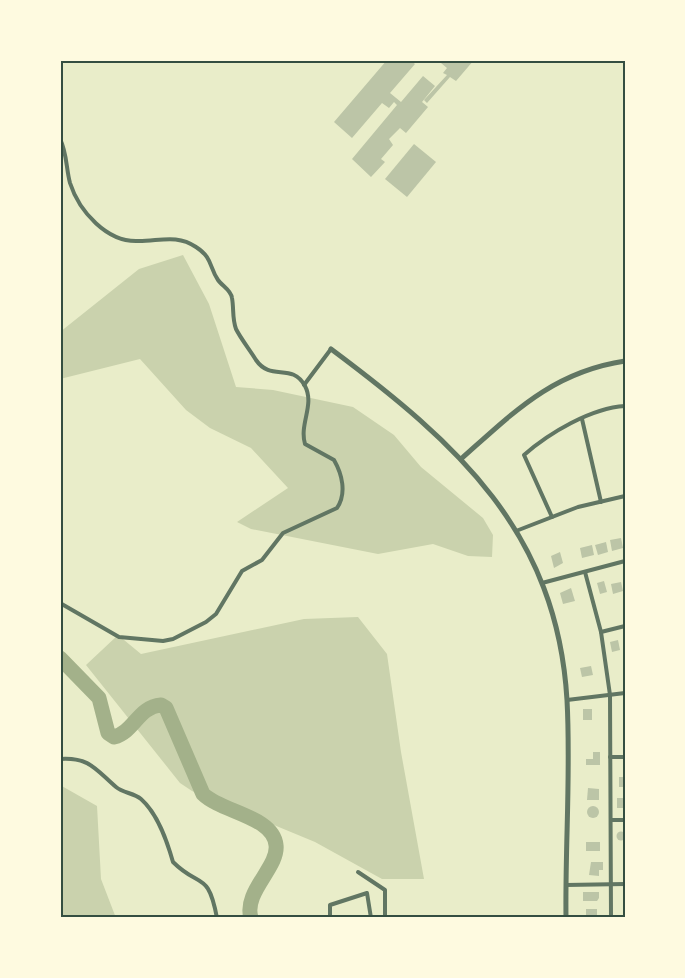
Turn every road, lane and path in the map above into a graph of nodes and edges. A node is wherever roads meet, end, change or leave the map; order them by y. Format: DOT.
graph roads {
  1 [pos="60,139"];
  2 [pos="331,349"];
  3 [pos="625,361"];
  4 [pos="304,385"];
  5 [pos="625,406"];
  6 [pos="582,419"];
  7 [pos="461,459"];
  8 [pos="625,496"];
  9 [pos="601,502"];
  10 [pos="552,517"];
  11 [pos="516,531"];
  12 [pos="625,561"];
  13 [pos="585,572"];
  14 [pos="542,583"];
  15 [pos="60,603"];
  16 [pos="625,626"];
  17 [pos="601,632"];
  18 [pos="625,693"];
  19 [pos="610,695"];
  20 [pos="567,700"];
  21 [pos="610,757"];
  22 [pos="625,757"];
  23 [pos="60,759"];
  24 [pos="610,820"];
  25 [pos="625,820"];
  26 [pos="358,872"];
  27 [pos="610,884"];
  28 [pos="625,884"];
  29 [pos="566,885"];
  30 [pos="217,918"];
  31 [pos="330,918"];
  32 [pos="371,918"];
  33 [pos="385,918"];
  34 [pos="566,918"];
  35 [pos="611,918"];
  1 -- 4 [label="street"];
  2 -- 4 [label="street"];
  2 -- 7 [label="street"];
  3 -- 7 [label="street"];
  4 -- 15 [label="street"];
  5 -- 6 [label="street"];
  6 -- 9 [label="street"];
  6 -- 10 [label="street"];
  7 -- 11 [label="street"];
  8 -- 9 [label="street"];
  9 -- 10 [label="street"];
  10 -- 11 [label="street"];
  11 -- 14 [label="street"];
  12 -- 13 [label="street"];
  13 -- 14 [label="street"];
  13 -- 17 [label="street"];
  14 -- 20 [label="street"];
  16 -- 17 [label="street"];
  17 -- 19 [label="street"];
  18 -- 19 [label="street"];
  19 -- 20 [label="street"];
  19 -- 21 [label="street"];
  20 -- 29 [label="street"];
  21 -- 22 [label="street"];
  21 -- 24 [label="street"];
  23 -- 30 [label="street"];
  24 -- 25 [label="street"];
  24 -- 27 [label="street"];
  26 -- 33 [label="street"];
  27 -- 28 [label="street"];
  27 -- 29 [label="street"];
  27 -- 35 [label="street"];
  29 -- 34 [label="street"];
  31 -- 32 [label="street"];
}
